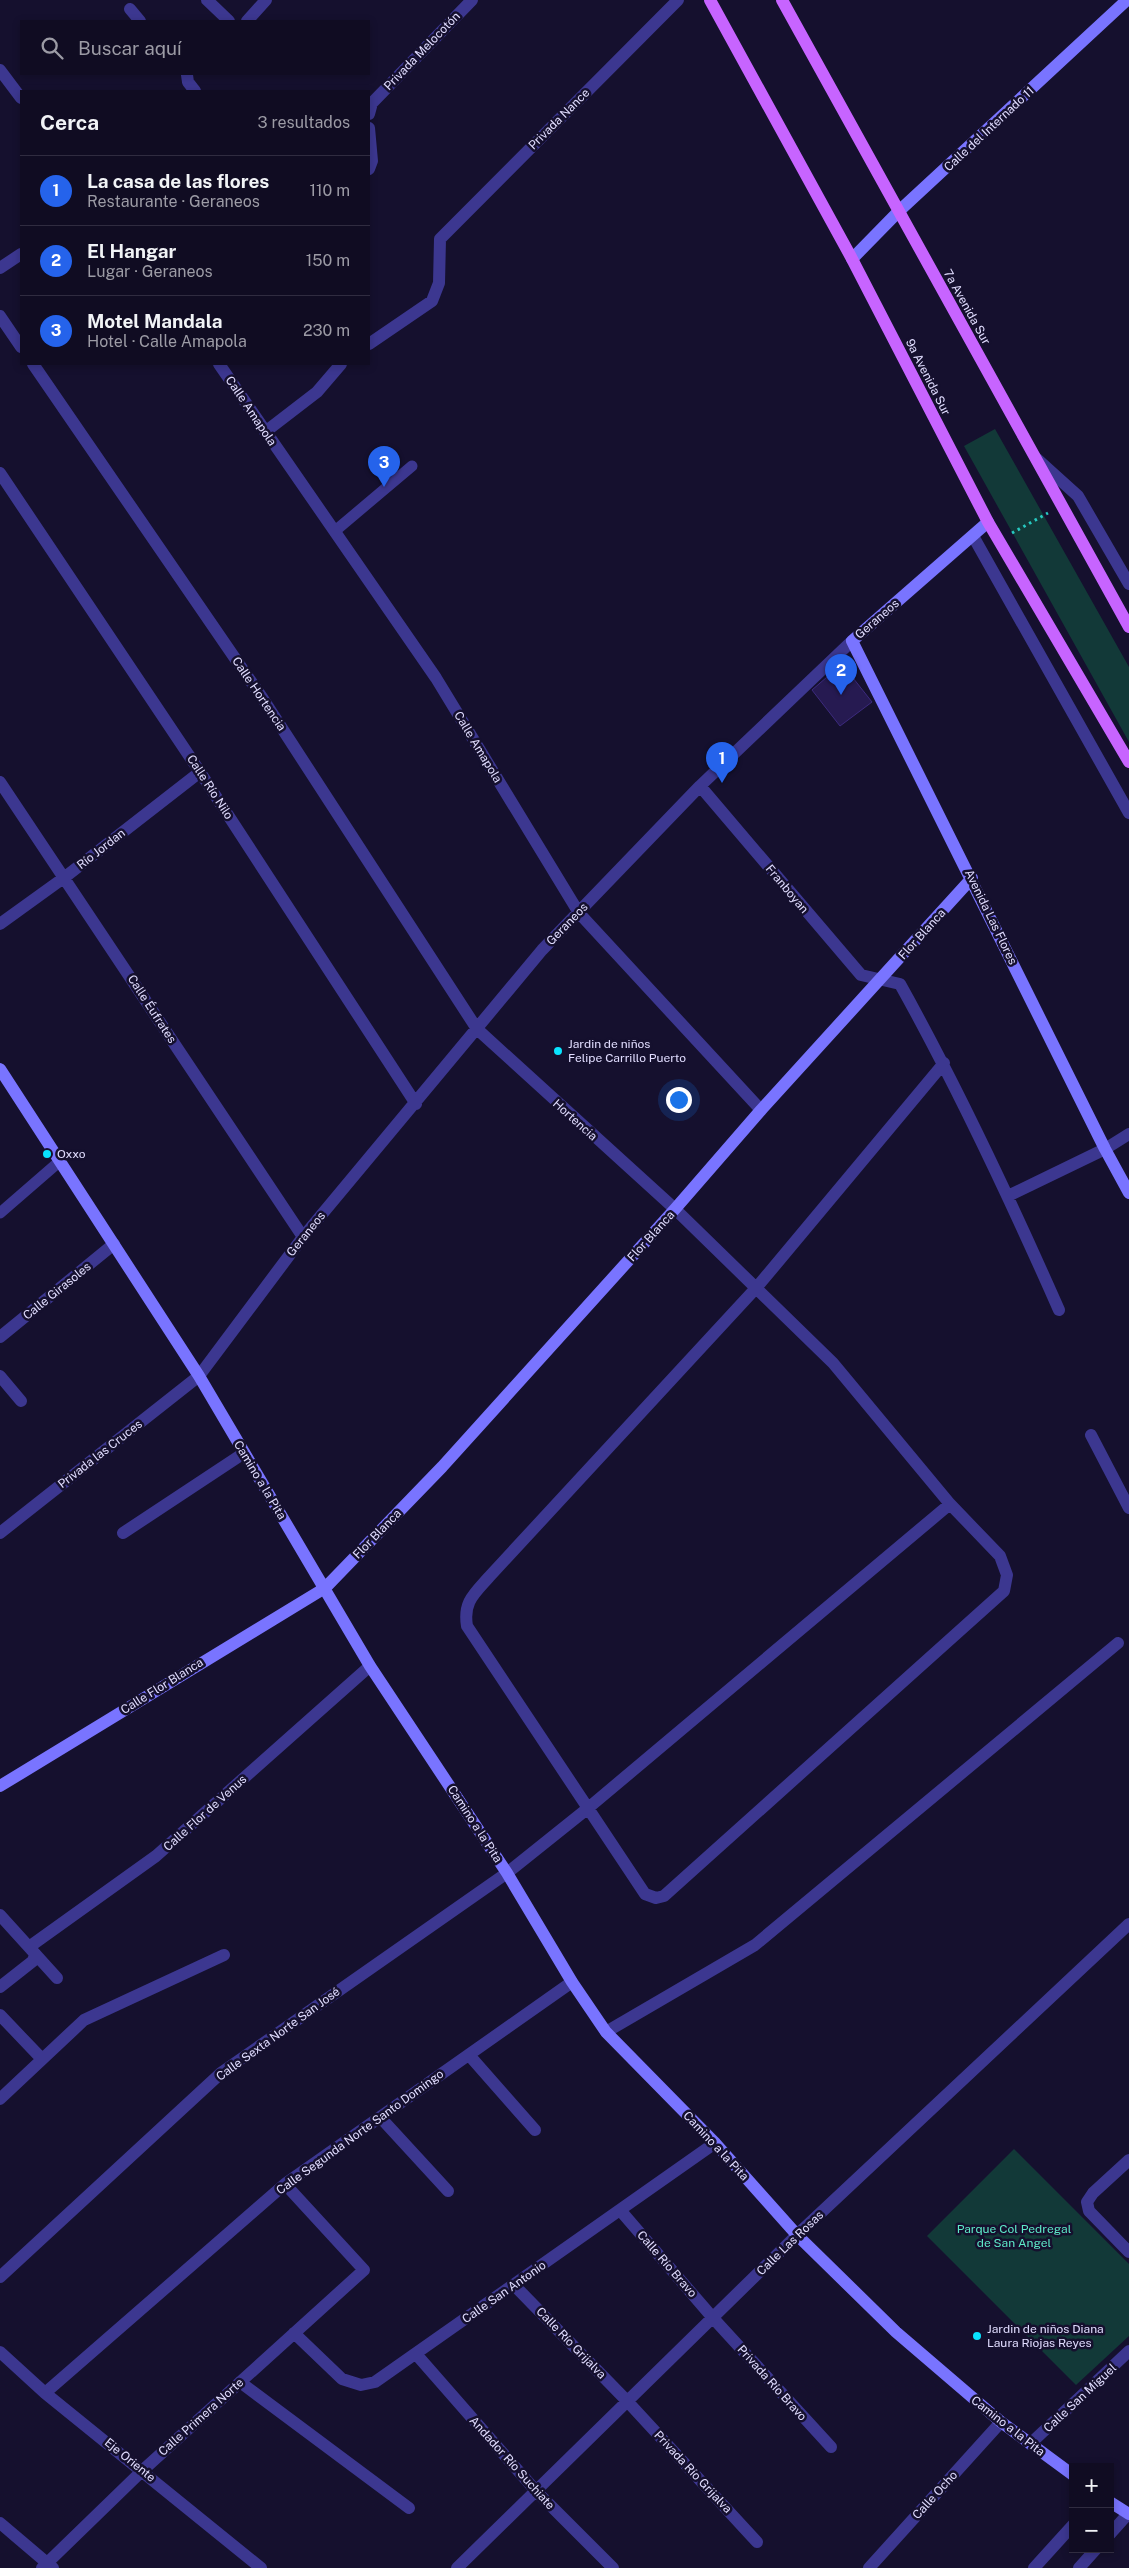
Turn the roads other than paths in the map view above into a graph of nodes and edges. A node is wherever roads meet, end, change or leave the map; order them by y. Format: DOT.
graph roads {
  1 [pos="207,0"];
  2 [pos="266,0"];
  3 [pos="472,0"];
  4 [pos="678,0"];
  5 [pos="710,0"];
  6 [pos="782,0"];
  7 [pos="1127,0"];
  8 [pos="130,9"];
  9 [pos="139,20"];
  10 [pos="228,20"];
  11 [pos="248,20"];
  12 [pos="0,70"];
  13 [pos="186,75"];
  14 [pos="194,90"];
  15 [pos="20,97"];
  16 [pos="370,108"];
  17 [pos="370,139"];
  18 [pos="370,166"];
  19 [pos="899,211"];
  20 [pos="20,255"];
  21 [pos="852,259"];
  22 [pos="0,268"];
  23 [pos="0,316"];
  24 [pos="370,343"];
  25 [pos="20,346"];
  26 [pos="34,365"];
  27 [pos="220,365"];
  28 [pos="340,365"];
  29 [pos="264,432"];
  30 [pos="1031,453"];
  31 [pos="412,466"];
  32 [pos="0,473"];
  33 [pos="988,522"];
  34 [pos="335,531"];
  35 [pos="973,536"];
  36 [pos="1125,567"];
  37 [pos="1129,584"];
  38 [pos="1129,627"];
  39 [pos="852,641"];
  40 [pos="1129,762"];
  41 [pos="200,772"];
  42 [pos="0,782"];
  43 [pos="700,786"];
  44 [pos="1129,813"];
  45 [pos="65,877"];
  46 [pos="972,878"];
  47 [pos="578,913"];
  48 [pos="0,924"];
  49 [pos="882,979"];
  50 [pos="476,1029"];
  51 [pos="944,1063"];
  52 [pos="0,1069"];
  53 [pos="416,1104"];
  54 [pos="761,1110"];
  55 [pos="1129,1134"];
  56 [pos="1105,1150"];
  57 [pos="60,1161"];
  58 [pos="1129,1193"];
  59 [pos="1008,1196"];
  60 [pos="675,1209"];
  61 [pos="0,1213"];
  62 [pos="303,1237"];
  63 [pos="114,1244"];
  64 [pos="757,1287"];
  65 [pos="1060,1310"];
  66 [pos="0,1337"];
  67 [pos="0,1376"];
  68 [pos="199,1376"];
  69 [pos="21,1401"];
  70 [pos="1091,1435"];
  71 [pos="244,1453"];
  72 [pos="950,1504"];
  73 [pos="1129,1508"];
  74 [pos="0,1533"];
  75 [pos="123,1533"];
  76 [pos="325,1588"];
  77 [pos="1118,1643"];
  78 [pos="370,1666"];
  79 [pos="0,1786"];
  80 [pos="588,1809"];
  81 [pos="507,1872"];
  82 [pos="0,1915"];
  83 [pos="1129,1924"];
  84 [pos="32,1951"];
  85 [pos="224,1955"];
  86 [pos="57,1978"];
  87 [pos="572,1982"];
  88 [pos="0,1987"];
  89 [pos="0,2014"];
  90 [pos="606,2032"];
  91 [pos="468,2055"];
  92 [pos="42,2059"];
  93 [pos="0,2099"];
  94 [pos="380,2117"];
  95 [pos="535,2130"];
  96 [pos="714,2143"];
  97 [pos="1129,2160"];
  98 [pos="285,2184"];
  99 [pos="448,2191"];
  100 [pos="620,2210"];
  101 [pos="797,2235"];
  102 [pos="1129,2252"];
  103 [pos="0,2277"];
  104 [pos="514,2284"];
  105 [pos="713,2318"];
  106 [pos="294,2333"];
  107 [pos="1129,2351"];
  108 [pos="0,2352"];
  109 [pos="416,2354"];
  110 [pos="240,2382"];
  111 [pos="45,2393"];
  112 [pos="628,2402"];
  113 [pos="1001,2422"];
  114 [pos="1030,2444"];
  115 [pos="831,2447"];
  116 [pos="143,2470"];
  117 [pos="1069,2472"];
  118 [pos="536,2491"];
  119 [pos="1114,2505"];
  120 [pos="409,2508"];
  121 [pos="1129,2514"];
  122 [pos="0,2523"];
  123 [pos="1069,2529"];
  124 [pos="1114,2530"];
  125 [pos="758,2542"];
  126 [pos="1092,2553"];
  127 [pos="47,2566"];
  128 [pos="261,2568"];
  129 [pos="457,2568"];
  130 [pos="613,2568"];
  131 [pos="869,2568"];
  132 [pos="1034,2568"];
  133 [pos="1078,2568"];
  1 -- 10 [label="street"];
  2 -- 11 [label="street"];
  3 -- 16 [label="street, Privada Melocotón"];
  4 -- 24 [label="street, Privada Nance"];
  5 -- 21 [label="main road, 9a Avenida Sur"];
  6 -- 19 [label="main road, 7a Avenida Sur"];
  7 -- 19 [label="street, Calle del Internado 11"];
  8 -- 9 [label="street"];
  12 -- 15 [label="street"];
  13 -- 14 [label="street"];
  17 -- 18 [label="street"];
  19 -- 21 [label="street, Calle del Internado 11"];
  19 -- 30 [label="main road, 7a Avenida Sur"];
  20 -- 22 [label="street"];
  21 -- 33 [label="main road, 9a Avenida Sur"];
  23 -- 25 [label="street"];
  26 -- 50 [label="street, Calle Hortencia"];
  27 -- 29 [label="street, Calle Amapola"];
  28 -- 29 [label="street"];
  29 -- 34 [label="street, Calle Amapola"];
  30 -- 36 [label="street"];
  30 -- 38 [label="main road, 7a Avenida Sur"];
  31 -- 34 [label="lane"];
  32 -- 41 [label="street, Calle Río Nilo"];
  33 -- 35 [label="street, Geraneos"];
  33 -- 40 [label="main road, 9a Avenida Sur"];
  34 -- 47 [label="street, Calle Amapola"];
  35 -- 39 [label="street, Geraneos"];
  35 -- 44 [label="street"];
  36 -- 37 [label="street"];
  39 -- 43 [label="street, Geraneos"];
  39 -- 46 [label="street, Avenida Las Flores"];
  41 -- 45 [label="street, Río Jordan"];
  41 -- 53 [label="street, Calle Río Nilo"];
  42 -- 45 [label="street, Calle Éufrates"];
  43 -- 47 [label="street, Geraneos"];
  43 -- 49 [label="street, Franboyan"];
  45 -- 48 [label="street, Río Jordan"];
  45 -- 62 [label="street, Calle Éufrates"];
  46 -- 49 [label="street, Flor Blanca"];
  46 -- 56 [label="street, Avenida Las Flores"];
  47 -- 50 [label="street, Geraneos"];
  47 -- 54 [label="street, Calle Amapola"];
  49 -- 51 [label="street, Franboyan"];
  49 -- 54 [label="street, Flor Blanca"];
  50 -- 53 [label="street, Geraneos"];
  50 -- 60 [label="street, Hortencia"];
  51 -- 59 [label="street, Franboyan"];
  51 -- 64 [label="street"];
  52 -- 57 [label="street, Camino a la Pita"];
  53 -- 62 [label="street, Geraneos"];
  54 -- 60 [label="street, Flor Blanca"];
  55 -- 56 [label="street"];
  56 -- 58 [label="street, Avenida Las Flores"];
  56 -- 59 [label="street"];
  57 -- 61 [label="lane"];
  57 -- 63 [label="street, Camino a la Pita"];
  59 -- 65 [label="street, Franboyan"];
  60 -- 64 [label="street, Hortencia"];
  60 -- 76 [label="street, Flor Blanca"];
  62 -- 68 [label="street, Geraneos"];
  63 -- 66 [label="street, Calle Girasoles"];
  63 -- 68 [label="street, Camino a la Pita"];
  64 -- 72 [label="street, Hortencia"];
  64 -- 80 [label="street"];
  67 -- 69 [label="street"];
  68 -- 71 [label="street, Camino a la Pita"];
  68 -- 74 [label="street, Privada las Cruces"];
  70 -- 73 [label="street"];
  71 -- 75 [label="street"];
  71 -- 76 [label="street, Camino a la Pita"];
  72 -- 80 [label="street, Calle Sexta Norte San José"];
  72 -- 80 [label="street, Hortencia"];
  76 -- 78 [label="street, Camino a la Pita"];
  76 -- 79 [label="street, Calle Flor Blanca"];
  77 -- 90 [label="street"];
  78 -- 81 [label="street, Camino a la Pita"];
  78 -- 84 [label="street, Calle Flor de Venus"];
  80 -- 81 [label="street, Calle Sexta Norte San José"];
  81 -- 87 [label="street, Camino a la Pita"];
  81 -- 103 [label="street, Calle Sexta Norte San José"];
  82 -- 84 [label="street"];
  83 -- 101 [label="street, Calle Las Rosas"];
  84 -- 86 [label="street"];
  84 -- 88 [label="street, Calle Flor de Venus"];
  85 -- 92 [label="street"];
  87 -- 90 [label="street, Camino a la Pita"];
  87 -- 91 [label="street, Calle Segunda Norte Santo Domingo"];
  89 -- 92 [label="street"];
  90 -- 96 [label="street, Camino a la Pita"];
  91 -- 94 [label="street, Calle Segunda Norte Santo Domingo"];
  91 -- 95 [label="street"];
  92 -- 93 [label="street"];
  94 -- 98 [label="street, Calle Segunda Norte Santo Domingo"];
  94 -- 99 [label="street"];
  96 -- 100 [label="street, Calle San Antonio"];
  96 -- 101 [label="street, Camino a la Pita"];
  97 -- 102 [label="street"];
  98 -- 106 [label="street, Calle Primera Norte"];
  98 -- 111 [label="street, Calle Segunda Norte Santo Domingo"];
  100 -- 104 [label="street, Calle San Antonio"];
  100 -- 105 [label="street, Calle Río Bravo"];
  101 -- 105 [label="street, Calle Las Rosas"];
  101 -- 113 [label="street, Camino a la Pita"];
  104 -- 109 [label="street, Calle San Antonio"];
  104 -- 112 [label="street, Calle Río Grijalva"];
  105 -- 112 [label="street, Calle Las Rosas"];
  105 -- 115 [label="street, Privada Río Bravo"];
  106 -- 109 [label="street, Calle San Antonio"];
  106 -- 110 [label="street, Calle Primera Norte"];
  107 -- 114 [label="street, Calle San Miguel"];
  108 -- 111 [label="street, Eje Oriente"];
  109 -- 118 [label="street, Andador Río Suchiate"];
  110 -- 116 [label="street, Calle Primera Norte"];
  110 -- 120 [label="street"];
  111 -- 116 [label="street, Eje Oriente"];
  112 -- 118 [label="street, Calle Las Rosas"];
  112 -- 125 [label="street, Privada Río Grijalva"];
  113 -- 114 [label="street, Camino a la Pita"];
  113 -- 131 [label="street, Calle Ocho"];
  114 -- 117 [label="street, Camino a la Pita"];
  116 -- 127 [label="street, Calle Primera Norte"];
  116 -- 128 [label="street, Eje Oriente"];
  118 -- 129 [label="street, Calle Las Rosas"];
  118 -- 130 [label="street, Andador Río Suchiate"];
  119 -- 121 [label="street"];
  121 -- 124 [label="street"];
  122 -- 127 [label="street"];
  123 -- 132 [label="street"];
  126 -- 133 [label="street"];
}
